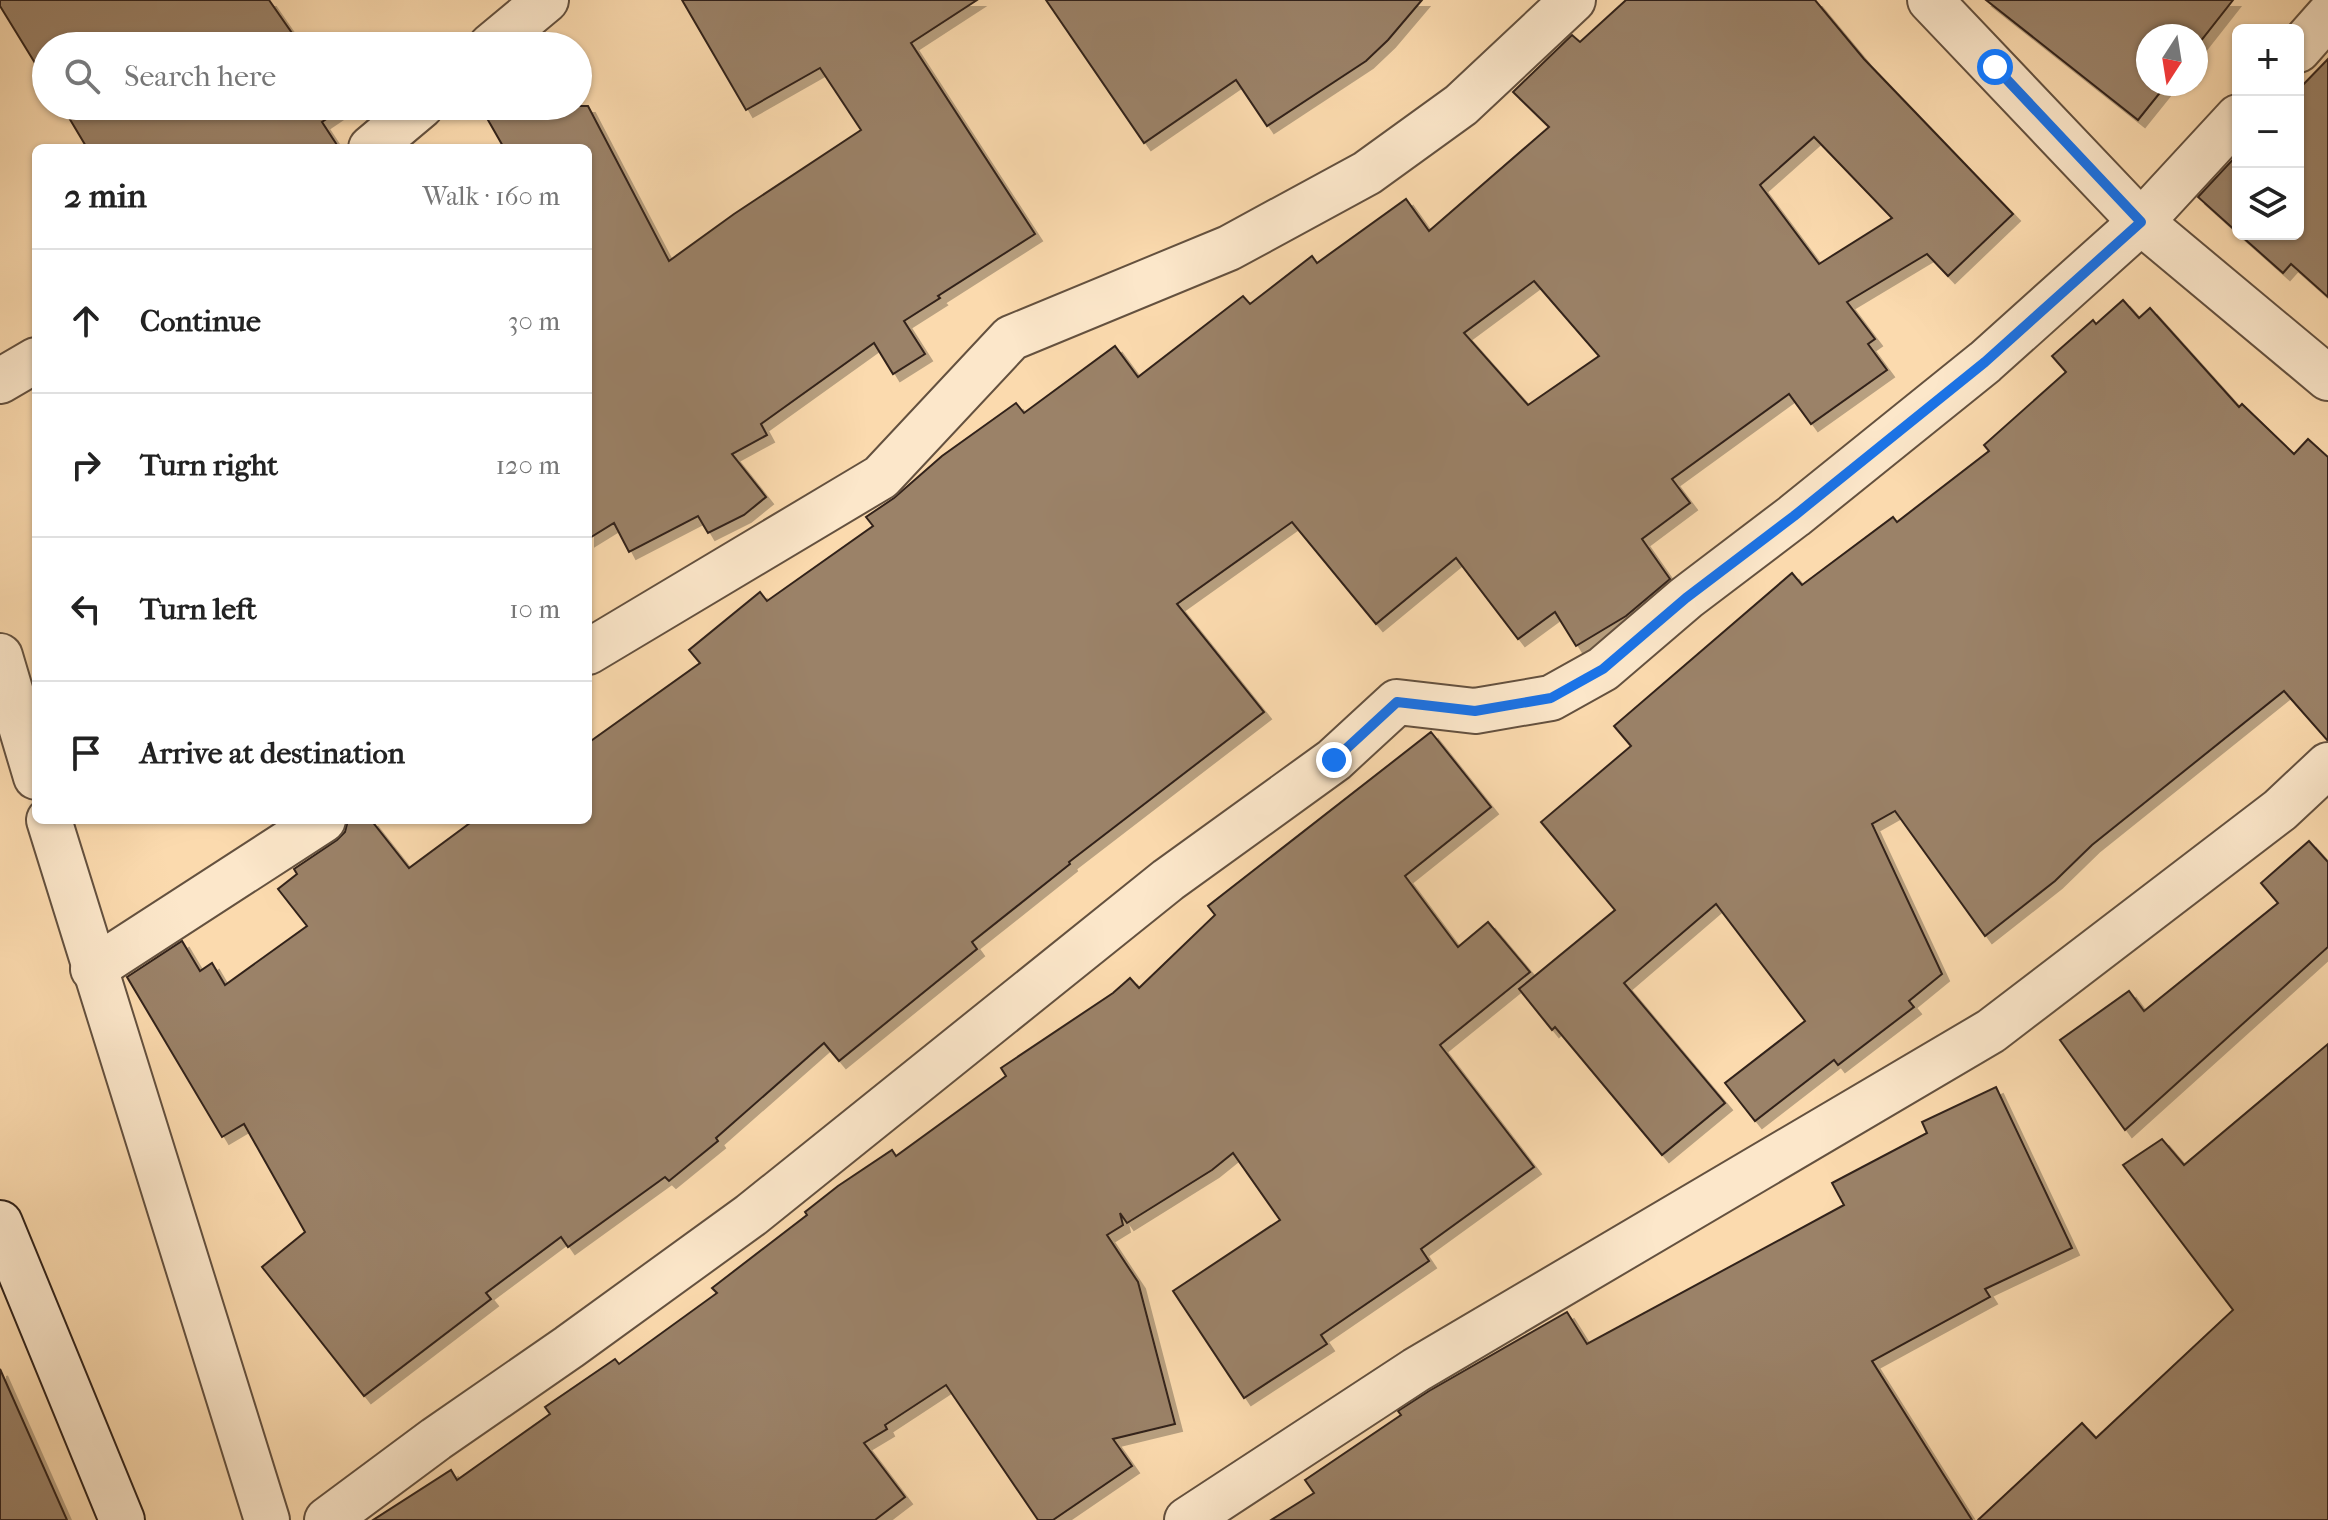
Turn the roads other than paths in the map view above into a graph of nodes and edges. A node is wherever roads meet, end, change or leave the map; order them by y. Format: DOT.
graph roads {
  1 [pos="546,0"];
  2 [pos="1573,0"];
  3 [pos="1930,0"];
  4 [pos="2328,16"];
  5 [pos="508,32"];
  6 [pos="2304,43"];
  7 [pos="404,120"];
  8 [pos="2232,123"];
  9 [pos="376,144"];
  10 [pos="2141,222"];
  11 [pos="32,362"];
  12 [pos="2328,378"];
  13 [pos="0,381"];
  14 [pos="592,650"];
  15 [pos="0,656"];
  16 [pos="32,764"];
  17 [pos="2328,765"];
  18 [pos="50,824"];
  19 [pos="317,824"];
  20 [pos="93,969"];
  21 [pos="0,1223"];
  22 [pos="122,1520"];
  23 [pos="267,1520"];
  24 [pos="327,1520"];
  25 [pos="1187,1520"];
  1 -- 5 [label="street"];
  2 -- 14 [label="street"];
  3 -- 10 [label="street"];
  4 -- 6 [label="street"];
  7 -- 9 [label="street"];
  8 -- 10 [label="street"];
  10 -- 12 [label="street"];
  10 -- 24 [label="street"];
  11 -- 13 [label="street"];
  15 -- 16 [label="street"];
  17 -- 25 [label="street"];
  18 -- 20 [label="street"];
  19 -- 20 [label="street"];
  20 -- 23 [label="street"];
  21 -- 22 [label="street"];
}
